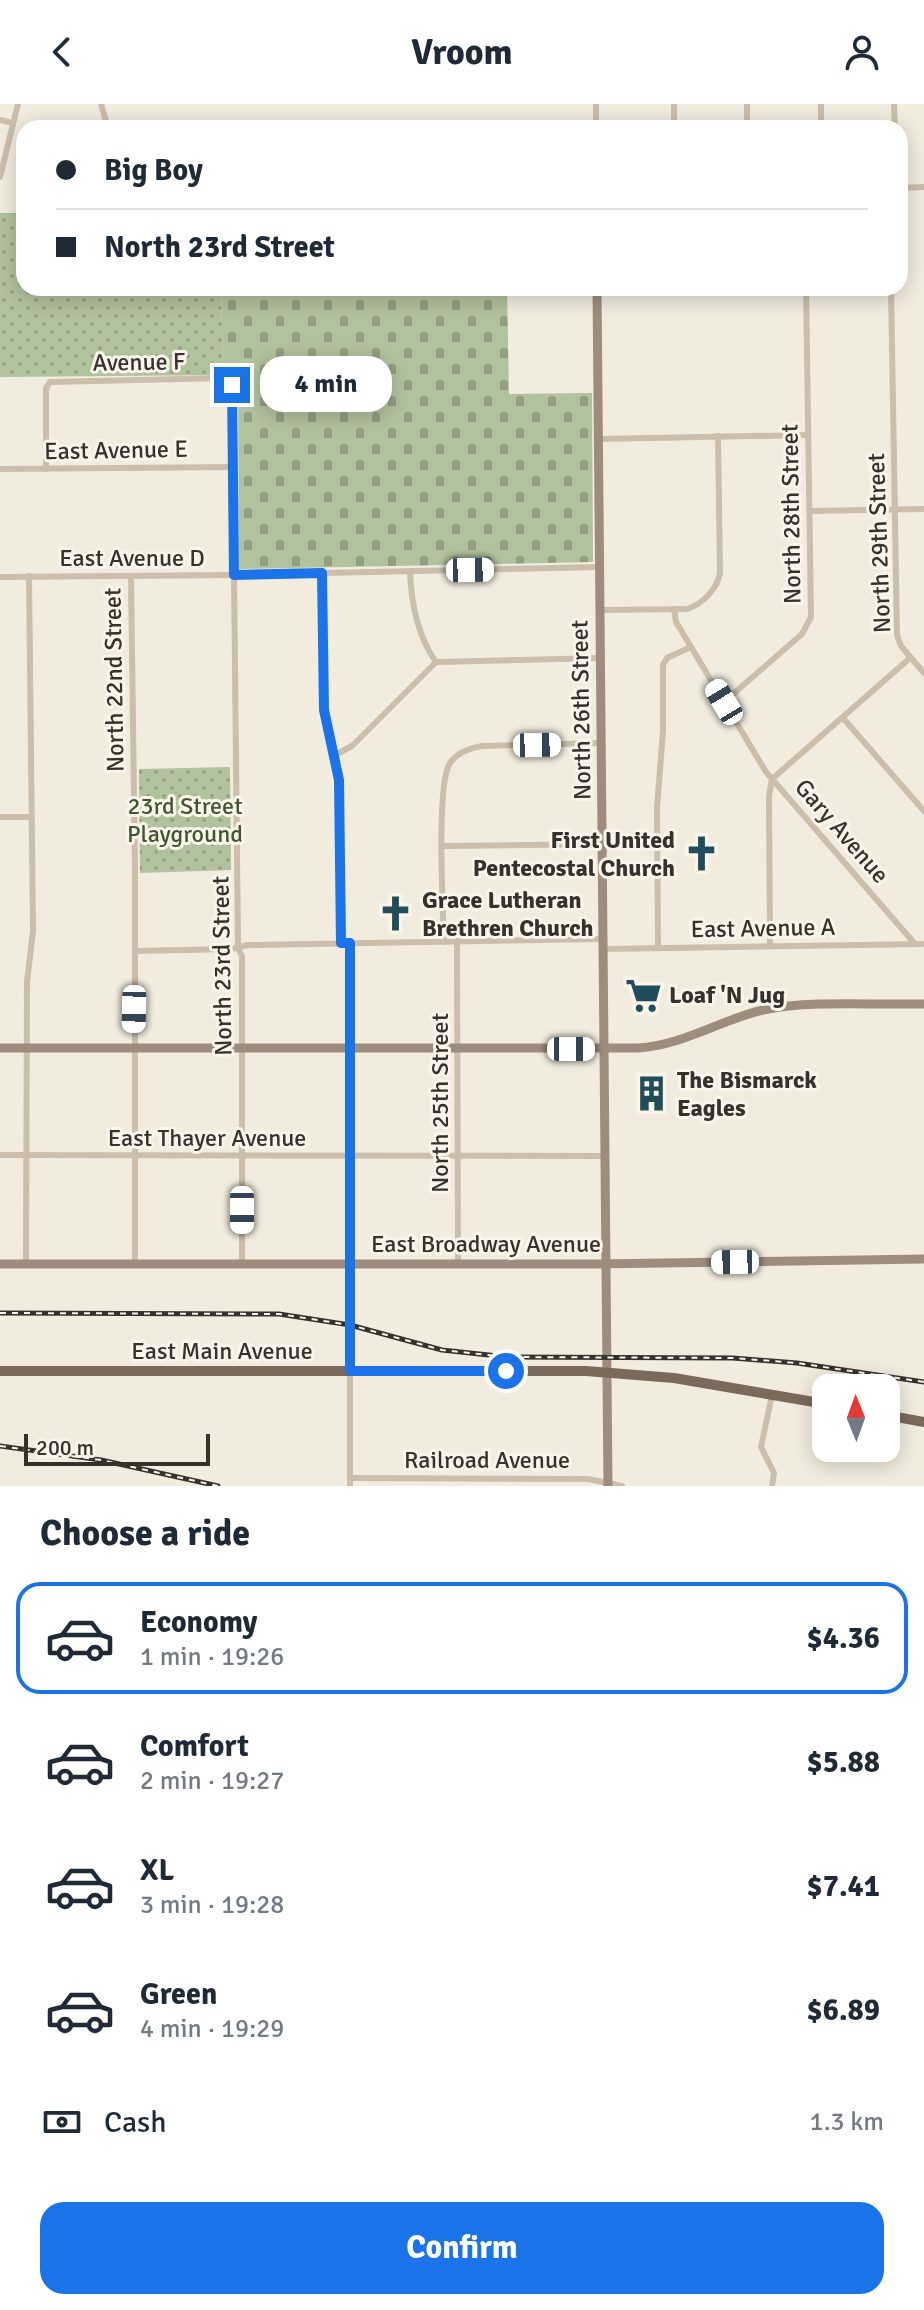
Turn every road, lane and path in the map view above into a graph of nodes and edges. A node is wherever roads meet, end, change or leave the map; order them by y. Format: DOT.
graph roads {
  1 [pos="18,104"];
  2 [pos="0,120"];
  3 [pos="13,123"];
  4 [pos="0,177"];
  5 [pos="597,296"];
  6 [pos="806,296"];
  7 [pos="891,296"];
  8 [pos="231,380"];
  9 [pos="808,435"];
  10 [pos="718,436"];
  11 [pos="599,439"];
  12 [pos="233,467"];
  13 [pos="0,469"];
  14 [pos="46,469"];
  15 [pos="924,509"];
  16 [pos="895,510"];
  17 [pos="810,511"];
  18 [pos="600,567"];
  19 [pos="410,571"];
  20 [pos="322,573"];
  21 [pos="234,575"];
  22 [pos="29,576"];
  23 [pos="131,576"];
  24 [pos="0,577"];
  25 [pos="674,609"];
  26 [pos="600,610"];
  27 [pos="691,647"];
  28 [pos="601,658"];
  29 [pos="910,658"];
  30 [pos="436,662"];
  31 [pos="924,673"];
  32 [pos="724,702"];
  33 [pos="843,718"];
  34 [pos="601,743"];
  35 [pos="335,755"];
  36 [pos="772,779"];
  37 [pos="924,811"];
  38 [pos="0,817"];
  39 [pos="31,817"];
  40 [pos="602,844"];
  41 [pos="443,846"];
  42 [pos="457,941"];
  43 [pos="444,942"];
  44 [pos="346,943"];
  45 [pos="603,944"];
  46 [pos="915,944"];
  47 [pos="924,944"];
  48 [pos="770,946"];
  49 [pos="238,948"];
  50 [pos="658,948"];
  51 [pos="135,951"];
  52 [pos="924,1004"];
  53 [pos="0,1048"];
  54 [pos="26,1048"];
  55 [pos="134,1048"];
  56 [pos="242,1048"];
  57 [pos="350,1048"];
  58 [pos="457,1049"];
  59 [pos="604,1049"];
  60 [pos="0,1155"];
  61 [pos="26,1155"];
  62 [pos="134,1155"];
  63 [pos="242,1156"];
  64 [pos="350,1156"];
  65 [pos="458,1156"];
  66 [pos="605,1156"];
  67 [pos="924,1259"];
  68 [pos="0,1264"];
  69 [pos="26,1264"];
  70 [pos="135,1264"];
  71 [pos="242,1264"];
  72 [pos="350,1264"];
  73 [pos="458,1264"];
  74 [pos="607,1264"];
  75 [pos="0,1371"];
  76 [pos="350,1371"];
  77 [pos="608,1372"];
  78 [pos="772,1395"];
  79 [pos="812,1402"];
  80 [pos="900,1418"];
  81 [pos="924,1422"];
  82 [pos="350,1482"];
  83 [pos="608,1484"];
  84 [pos="622,1486"];
  85 [pos="772,1486"];
  1 -- 3 [label="street"];
  2 -- 3 [label="street"];
  3 -- 4 [label="street"];
  5 -- 11 [label="street, North 26th Street"];
  6 -- 9 [label="street, North 28th Street"];
  7 -- 16 [label="street, North 29th Street"];
  8 -- 12 [label="street, North 23rd Street"];
  8 -- 14 [label="street, Avenue F"];
  9 -- 10 [label="street"];
  9 -- 17 [label="street, North 28th Street"];
  10 -- 11 [label="street"];
  10 -- 25 [label="street"];
  11 -- 18 [label="street, North 26th Street"];
  12 -- 14 [label="street, East Avenue E"];
  12 -- 21 [label="street, North 23rd Street"];
  13 -- 14 [label="street, East Avenue E"];
  15 -- 16 [label="street"];
  16 -- 17 [label="street"];
  16 -- 29 [label="street, North 29th Street"];
  17 -- 32 [label="street, North 28th Street"];
  18 -- 19 [label="street, East Avenue D"];
  18 -- 26 [label="street, North 26th Street"];
  19 -- 20 [label="street, East Avenue D"];
  19 -- 30 [label="street"];
  20 -- 21 [label="street, East Avenue D"];
  20 -- 35 [label="street"];
  21 -- 23 [label="street, East Avenue D"];
  21 -- 49 [label="street, North 23rd Street"];
  22 -- 23 [label="street, East Avenue D"];
  22 -- 24 [label="street, East Avenue D"];
  22 -- 39 [label="street"];
  23 -- 51 [label="street, North 22nd Street"];
  25 -- 26 [label="street"];
  25 -- 27 [label="street, Gary Avenue"];
  26 -- 28 [label="street, North 26th Street"];
  27 -- 32 [label="street, Gary Avenue"];
  27 -- 50 [label="street"];
  28 -- 30 [label="street"];
  28 -- 34 [label="street, North 26th Street"];
  29 -- 31 [label="street"];
  29 -- 33 [label="street, North 29th Street"];
  30 -- 35 [label="street"];
  32 -- 36 [label="street, Gary Avenue"];
  33 -- 36 [label="street, North 29th Street"];
  33 -- 37 [label="street"];
  34 -- 40 [label="street, North 26th Street"];
  34 -- 41 [label="street"];
  35 -- 44 [label="street"];
  36 -- 46 [label="street, Gary Avenue"];
  36 -- 48 [label="street"];
  38 -- 39 [label="street"];
  39 -- 54 [label="street"];
  40 -- 41 [label="street"];
  40 -- 45 [label="street, North 26th Street"];
  41 -- 43 [label="street"];
  42 -- 43 [label="street, East Avenue A"];
  42 -- 45 [label="street, East Avenue A"];
  42 -- 58 [label="street, North 25th Street"];
  43 -- 44 [label="street, East Avenue A"];
  44 -- 49 [label="street, East Avenue A"];
  44 -- 57 [label="street"];
  45 -- 50 [label="street, East Avenue A"];
  45 -- 59 [label="street, North 26th Street"];
  46 -- 47 [label="street, East Avenue A"];
  46 -- 48 [label="street, East Avenue A"];
  48 -- 50 [label="street, East Avenue A"];
  49 -- 51 [label="street, East Avenue A"];
  49 -- 56 [label="street, North 23rd Street"];
  51 -- 55 [label="street, North 22nd Street"];
  52 -- 59 [label="street"];
  53 -- 54 [label="street"];
  54 -- 55 [label="street"];
  54 -- 61 [label="street"];
  55 -- 56 [label="street"];
  55 -- 62 [label="street, North 22nd Street"];
  56 -- 57 [label="street"];
  56 -- 63 [label="street, North 23rd Street"];
  57 -- 58 [label="street"];
  57 -- 64 [label="street"];
  58 -- 59 [label="street"];
  58 -- 65 [label="street, North 25th Street"];
  59 -- 66 [label="street, North 26th Street"];
  60 -- 61 [label="street, East Thayer Avenue"];
  61 -- 62 [label="street, East Thayer Avenue"];
  61 -- 69 [label="street"];
  62 -- 63 [label="street, East Thayer Avenue"];
  62 -- 70 [label="street, North 22nd Street"];
  63 -- 64 [label="street, East Thayer Avenue"];
  63 -- 71 [label="street, North 23rd Street"];
  64 -- 65 [label="street, East Thayer Avenue"];
  64 -- 72 [label="street"];
  65 -- 66 [label="street, East Thayer Avenue"];
  65 -- 73 [label="street, North 25th Street"];
  66 -- 74 [label="street, North 26th Street"];
  67 -- 74 [label="street, East Broadway Avenue"];
  68 -- 69 [label="street, East Broadway Avenue"];
  69 -- 70 [label="street, East Broadway Avenue"];
  70 -- 71 [label="street, East Broadway Avenue"];
  71 -- 72 [label="street, East Broadway Avenue"];
  72 -- 73 [label="street, East Broadway Avenue"];
  72 -- 76 [label="street"];
  73 -- 74 [label="street, East Broadway Avenue"];
  74 -- 77 [label="street, North 26th Street"];
  75 -- 76 [label="main road, East Main Avenue"];
  76 -- 77 [label="main road, East Main Avenue"];
  76 -- 82 [label="street"];
  77 -- 78 [label="main road, East Main Avenue"];
  77 -- 83 [label="street, North 26th Street"];
  78 -- 79 [label="main road, East Main Avenue"];
  78 -- 85 [label="street"];
  80 -- 81 [label="main road"];
  82 -- 83 [label="street, Railroad Avenue"];
  83 -- 84 [label="street, Railroad Avenue"];
}
